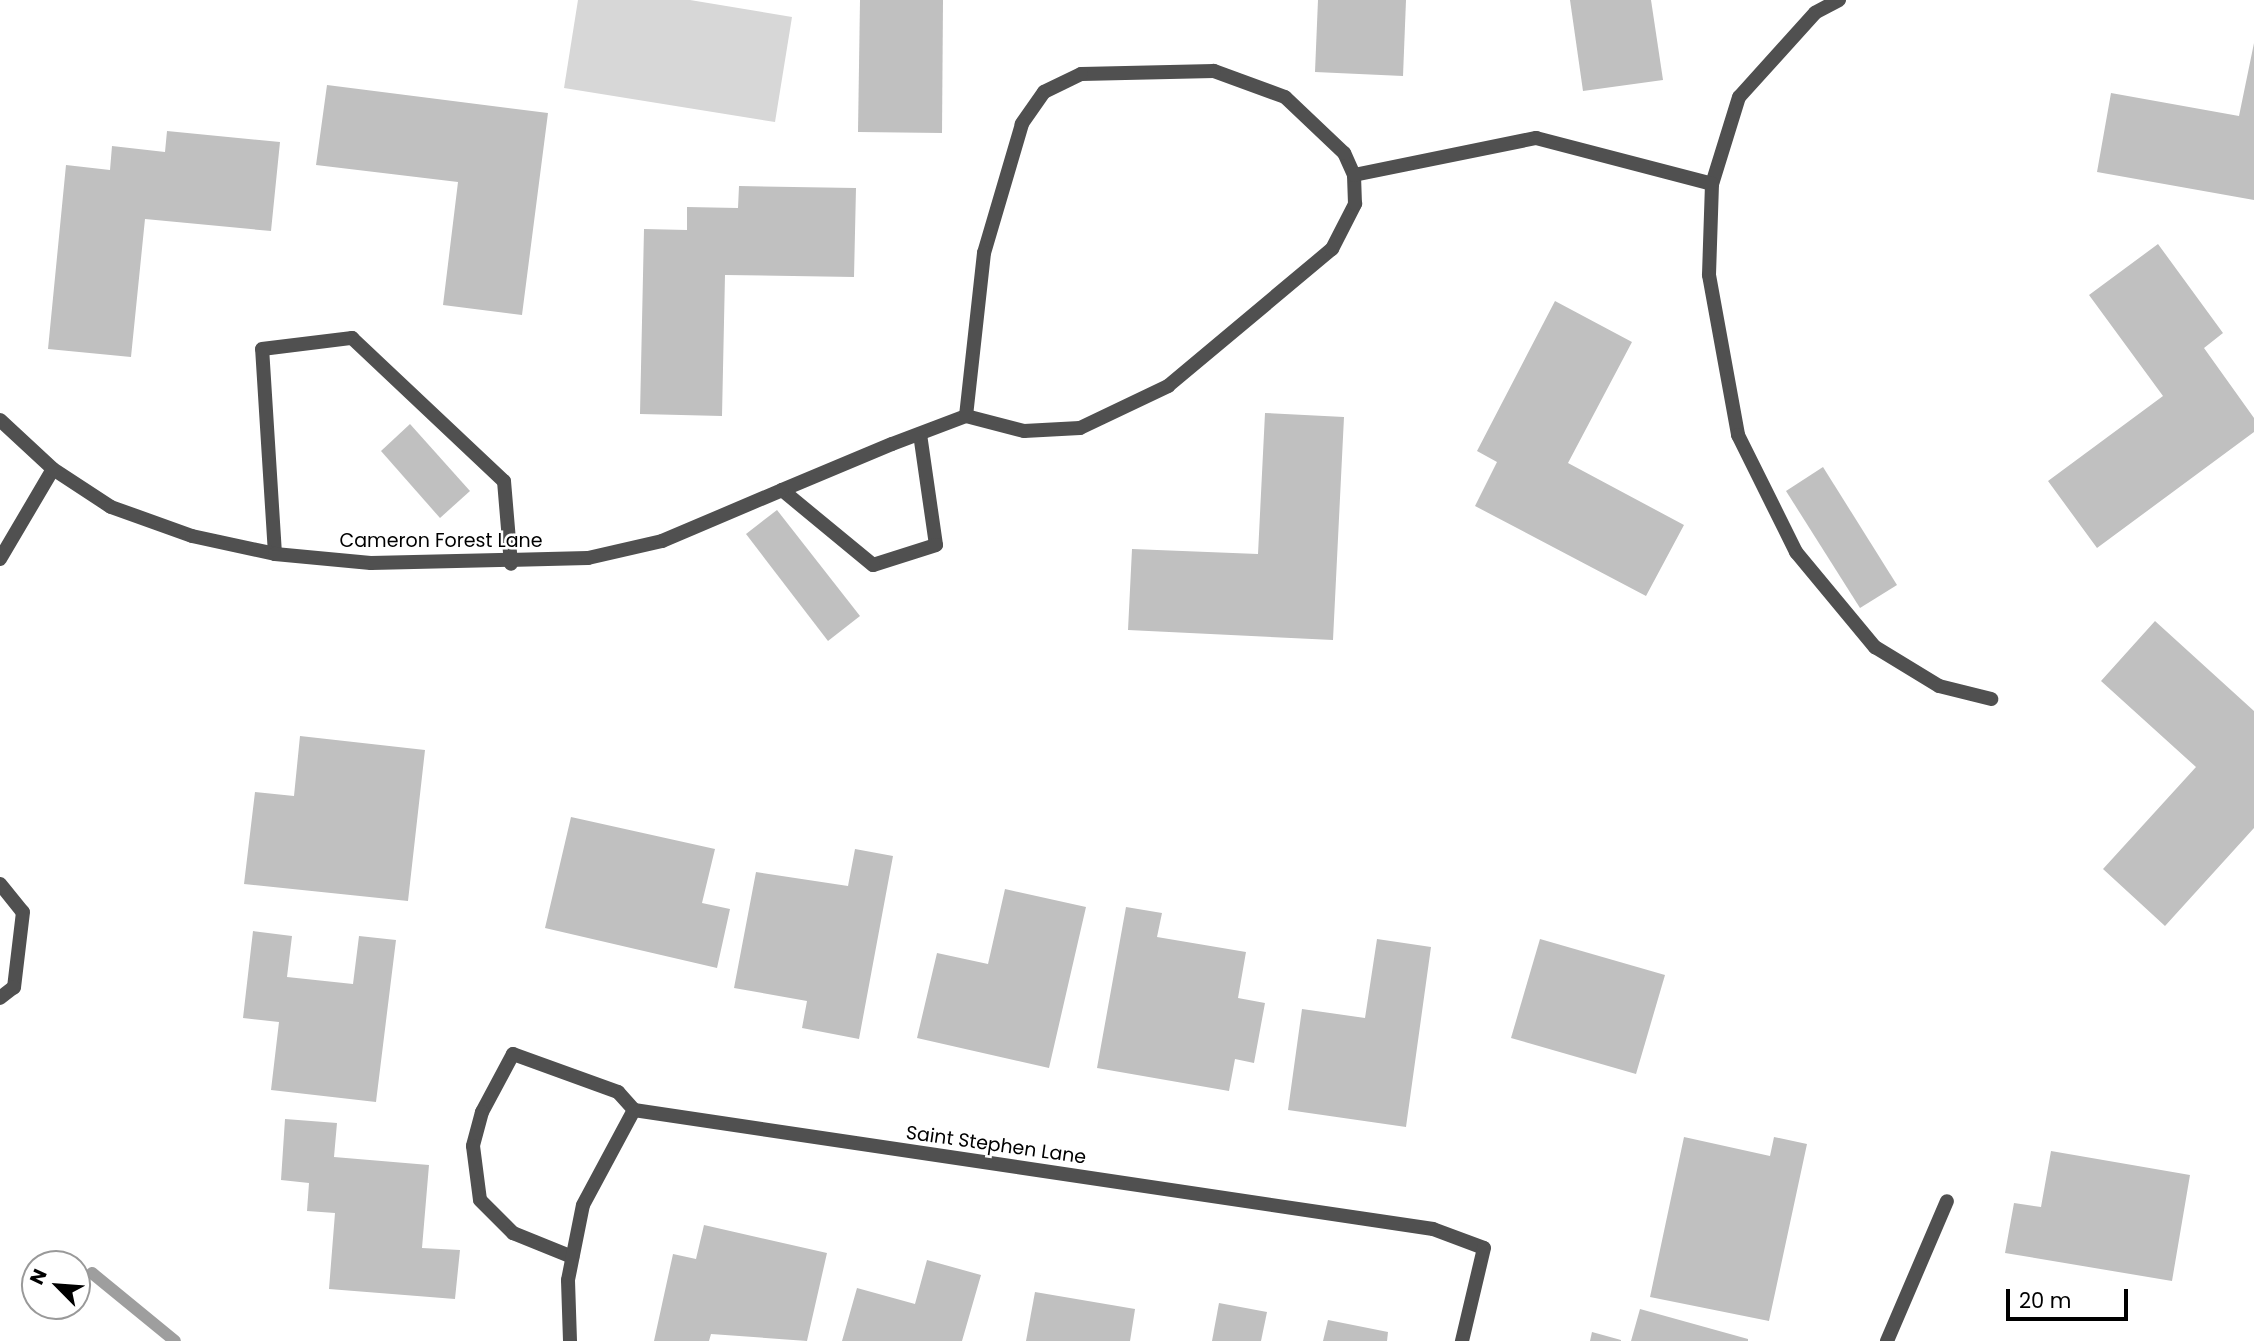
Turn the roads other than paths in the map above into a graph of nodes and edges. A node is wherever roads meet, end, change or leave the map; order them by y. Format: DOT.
graph roads {
  1 [pos="1839,0"];
  2 [pos="1354,175"];
  3 [pos="1712,184"];
  4 [pos="966,416"];
  5 [pos="0,419"];
  6 [pos="920,434"];
  7 [pos="53,469"];
  8 [pos="782,490"];
  9 [pos="275,554"];
  10 [pos="0,559"];
  11 [pos="512,564"];
  12 [pos="1991,699"];
  13 [pos="0,884"];
  14 [pos="0,998"];
  15 [pos="634,1110"];
  16 [pos="1947,1201"];
  17 [pos="572,1257"];
  18 [pos="570,1341"];
  19 [pos="1462,1341"];
  20 [pos="1887,1341"];
  1 -- 3 [label="street"];
  2 -- 3 [label="street"];
  2 -- 4 [label="street"];
  2 -- 4 [label="street"];
  3 -- 12 [label="street"];
  4 -- 6 [label="street, Cameron Forest Lane"];
  5 -- 7 [label="street, Cameron Forest Lane"];
  6 -- 8 [label="street, Cameron Forest Lane"];
  6 -- 8 [label="street"];
  7 -- 9 [label="street, Cameron Forest Lane"];
  7 -- 10 [label="street"];
  8 -- 11 [label="street, Cameron Forest Lane"];
  9 -- 11 [label="street, Cameron Forest Lane"];
  9 -- 11 [label="street"];
  13 -- 14 [label="street"];
  15 -- 17 [label="street"];
  15 -- 17 [label="street"];
  15 -- 19 [label="street, Saint Stephen Lane"];
  16 -- 20 [label="street"];
  17 -- 18 [label="street"];
}
